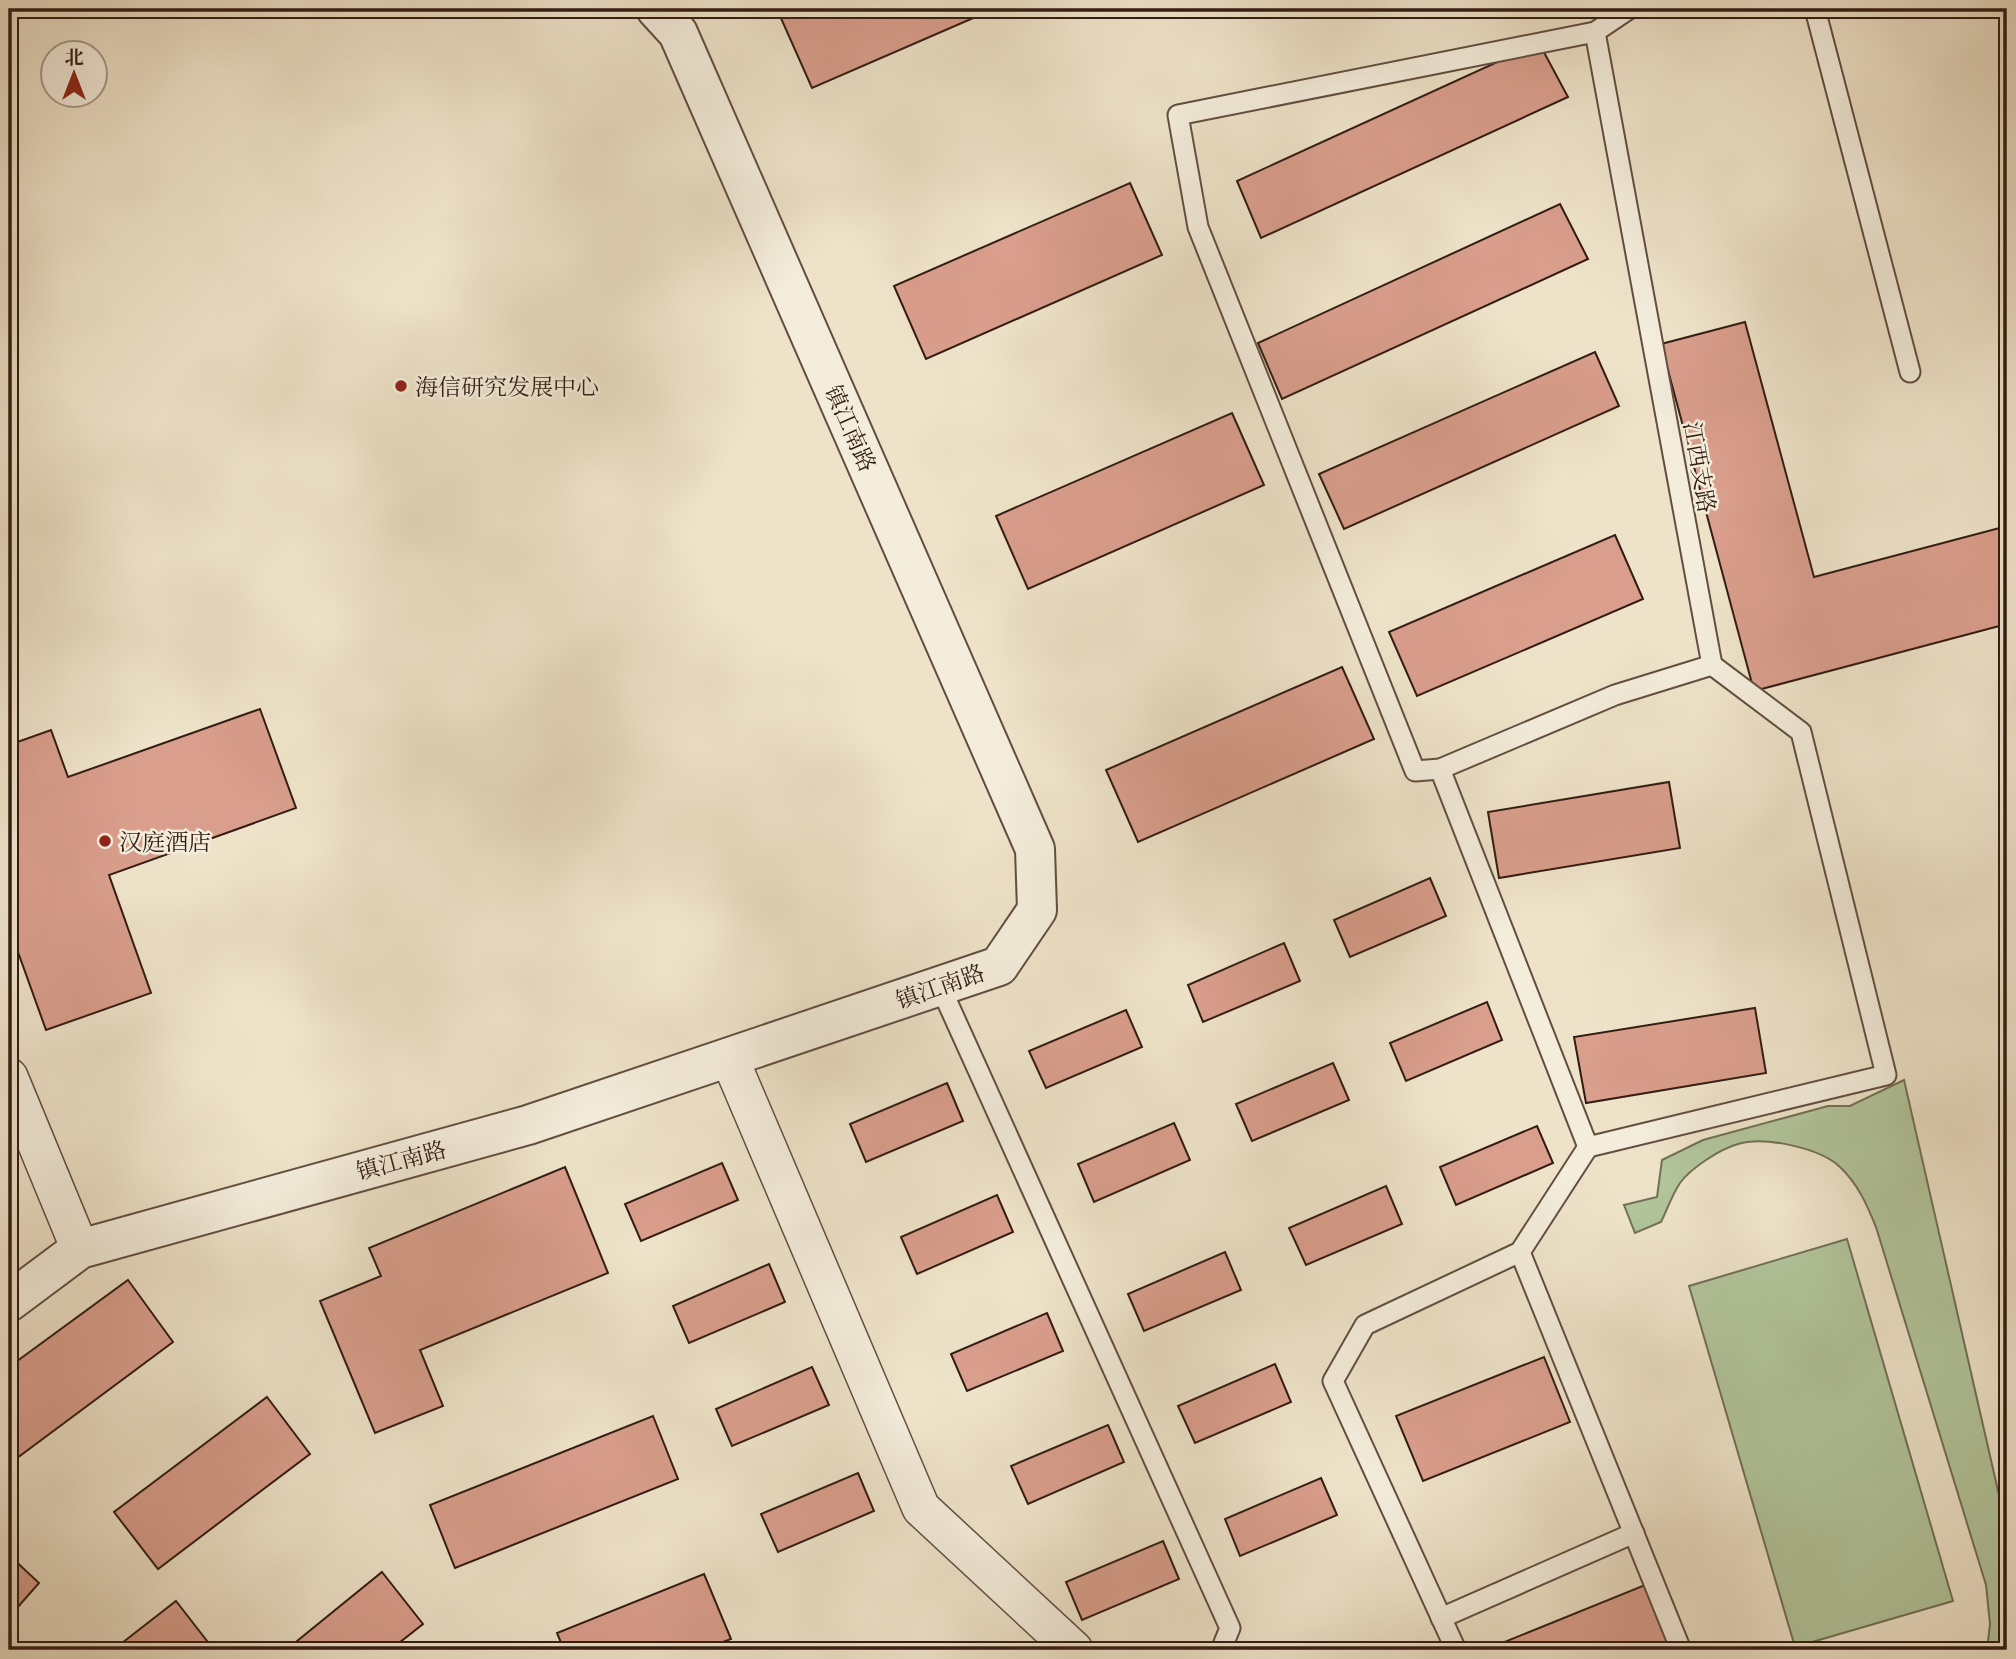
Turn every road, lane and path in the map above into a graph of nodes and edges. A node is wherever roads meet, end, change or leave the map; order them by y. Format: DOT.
graph roads {
  1 [pos="656,9"];
  2 [pos="1629,9"];
  3 [pos="1815,9"];
  4 [pos="1595,32"];
  5 [pos="1910,372"];
  6 [pos="1712,665"];
  7 [pos="1440,769"];
  8 [pos="940,986"];
  9 [pos="729,1057"];
  10 [pos="9,1077"];
  11 [pos="1588,1147"];
  12 [pos="80,1249"];
  13 [pos="1520,1252"];
  14 [pos="9,1303"];
  15 [pos="1634,1533"];
  16 [pos="1441,1618"];
  17 [pos="1074,1650"];
  18 [pos="1221,1650"];
  19 [pos="1455,1650"];
  20 [pos="1681,1650"];
  1 -- 8 [label="street, 镇江南路"];
  2 -- 4 [label="lane"];
  3 -- 5 [label="lane"];
  4 -- 6 [label="lane, 江西支路"];
  4 -- 7 [label="lane"];
  6 -- 7 [label="lane"];
  6 -- 11 [label="lane"];
  7 -- 11 [label="lane"];
  8 -- 9 [label="street, 镇江南路"];
  8 -- 18 [label="lane"];
  9 -- 12 [label="street, 镇江南路"];
  9 -- 17 [label="street"];
  10 -- 12 [label="street"];
  11 -- 13 [label="lane"];
  12 -- 14 [label="street, 镇江南路"];
  13 -- 15 [label="lane"];
  13 -- 16 [label="lane"];
  15 -- 16 [label="lane"];
  15 -- 20 [label="lane"];
  16 -- 19 [label="lane"];
}
